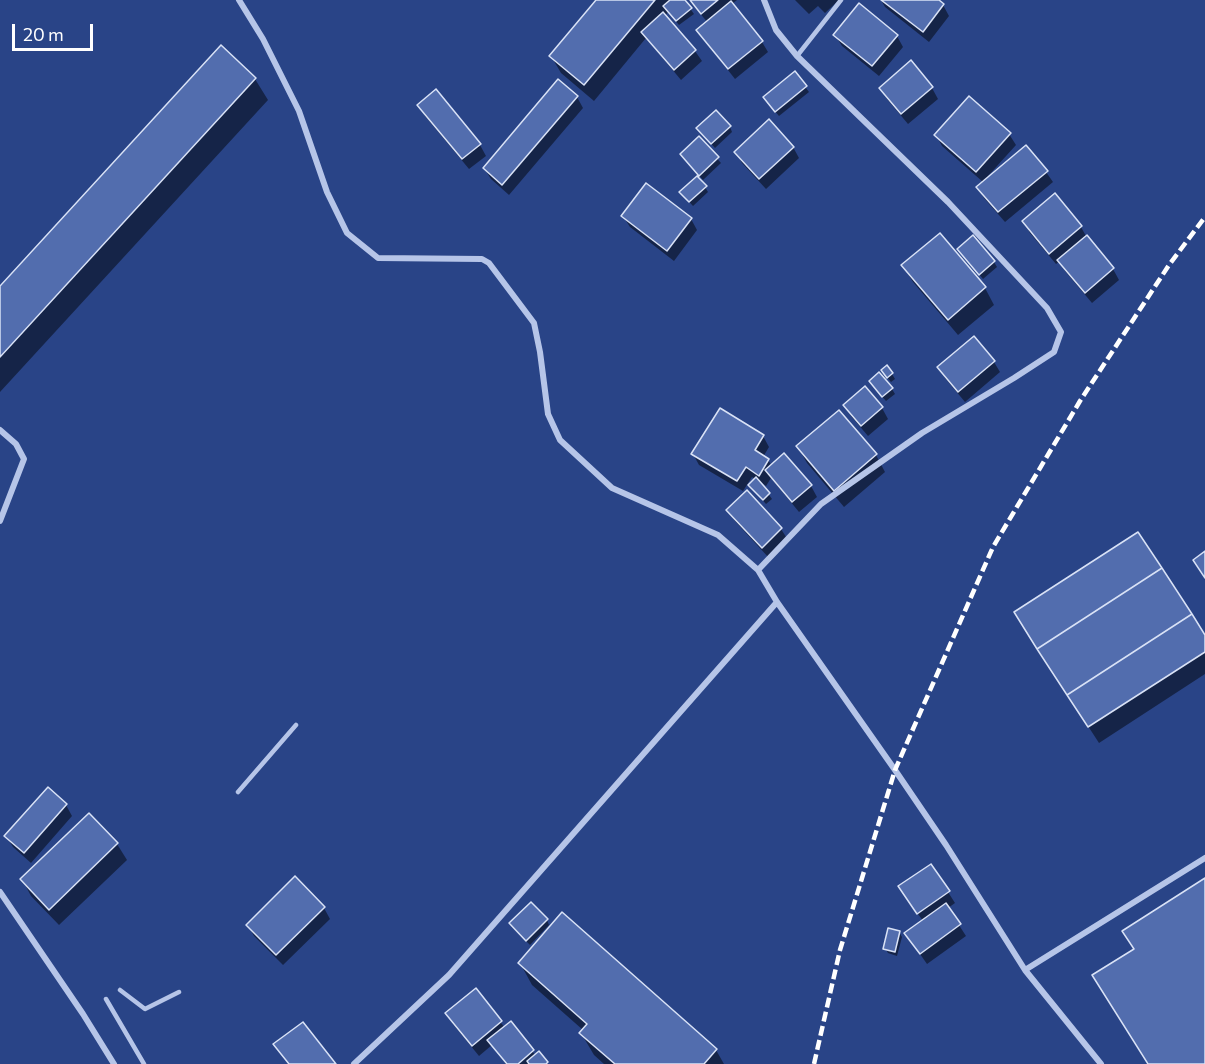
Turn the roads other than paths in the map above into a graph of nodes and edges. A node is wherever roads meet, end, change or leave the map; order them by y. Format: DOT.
graph roads {
  1 [pos="239,0"];
  2 [pos="764,0"];
  3 [pos="841,0"];
  4 [pos="797,56"];
  5 [pos="0,430"];
  6 [pos="0,521"];
  7 [pos="758,570"];
  8 [pos="777,602"];
  9 [pos="296,725"];
  10 [pos="238,792"];
  11 [pos="1205,858"];
  12 [pos="0,892"];
  13 [pos="1025,970"];
  14 [pos="120,990"];
  15 [pos="179,992"];
  16 [pos="106,999"];
  17 [pos="114,1064"];
  18 [pos="144,1064"];
  19 [pos="354,1064"];
  20 [pos="1101,1064"];
  1 -- 7 [label="street"];
  2 -- 4 [label="street"];
  3 -- 4 [label="lane"];
  4 -- 7 [label="street"];
  5 -- 6 [label="street"];
  7 -- 8 [label="street"];
  8 -- 13 [label="street"];
  8 -- 19 [label="street"];
  9 -- 10 [label="lane"];
  11 -- 13 [label="street"];
  12 -- 17 [label="street"];
  13 -- 20 [label="street"];
  14 -- 15 [label="lane"];
  16 -- 18 [label="lane"];
}
